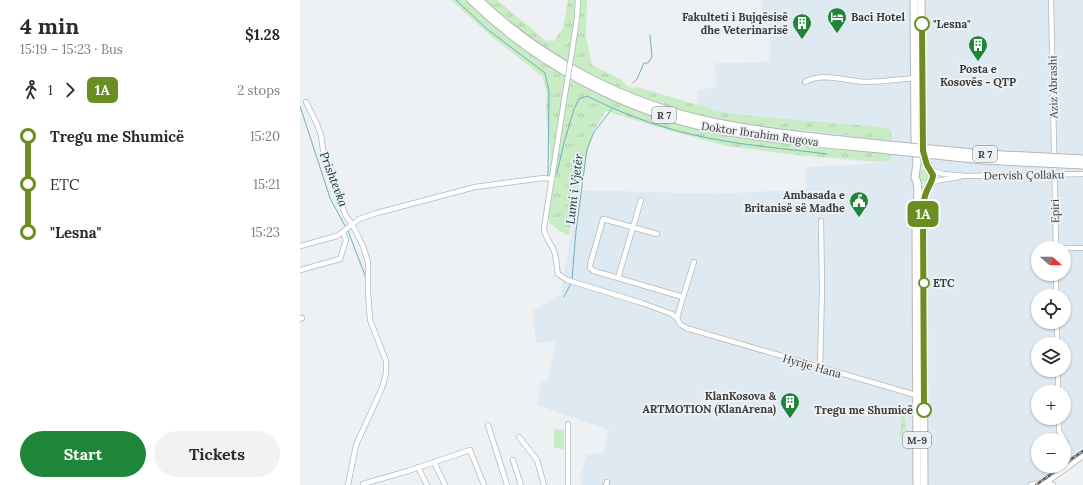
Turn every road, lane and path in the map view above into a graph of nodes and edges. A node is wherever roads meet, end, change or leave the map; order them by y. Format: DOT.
graph roads {
  1 [pos="471,0"];
  2 [pos="479,0"];
  3 [pos="578,0"];
  4 [pos="914,0"];
  5 [pos="921,0"];
  6 [pos="1051,0"];
  7 [pos="915,78"];
  8 [pos="805,82"];
  9 [pos="306,102"];
  10 [pos="915,138"];
  11 [pos="888,147"];
  12 [pos="1083,159"];
  13 [pos="1083,165"];
  14 [pos="930,169"];
  15 [pos="917,172"];
  16 [pos="1054,174"];
  17 [pos="1083,174"];
  18 [pos="966,176"];
  19 [pos="552,179"];
  20 [pos="917,182"];
  21 [pos="930,183"];
  22 [pos="641,200"];
  23 [pos="821,220"];
  24 [pos="916,222"];
  25 [pos="347,228"];
  26 [pos="634,228"];
  27 [pos="657,234"];
  28 [pos="1056,241"];
  29 [pos="300,246"];
  30 [pos="1071,248"];
  31 [pos="1083,248"];
  32 [pos="694,262"];
  33 [pos="300,270"];
  34 [pos="618,278"];
  35 [pos="683,297"];
  36 [pos="677,318"];
  37 [pos="820,368"];
  38 [pos="921,397"];
  39 [pos="568,424"];
  40 [pos="488,426"];
  41 [pos="519,437"];
  42 [pos="1083,456"];
  43 [pos="513,460"];
  44 [pos="434,462"];
  45 [pos="418,467"];
  46 [pos="1047,482"];
  47 [pos="363,484"];
  48 [pos="348,485"];
  49 [pos="427,485"];
  50 [pos="444,485"];
  51 [pos="484,485"];
  52 [pos="507,485"];
  53 [pos="521,485"];
  54 [pos="544,485"];
  55 [pos="568,485"];
  56 [pos="917,485"];
  57 [pos="924,485"];
  58 [pos="1031,485"];
  59 [pos="1053,485"];
  1 -- 11 [label="highway, Doktor Ibrahim Rugova / R 7"];
  2 -- 11 [label="highway, Doktor Ibrahim Rugova / R 7"];
  3 -- 19 [label="street, bridge"];
  4 -- 7 [label="highway"];
  5 -- 14 [label="highway"];
  6 -- 16 [label="street, Aziz Abrashi"];
  7 -- 8 [label="street"];
  7 -- 10 [label="highway"];
  9 -- 25 [label="street"];
  10 -- 15 [label="highway"];
  10 -- 24 [label="highway"];
  11 -- 12 [label="highway, Doktor Ibrahim Rugova / R 7, bridge"];
  11 -- 13 [label="highway, Doktor Ibrahim Rugova / R 7, bridge"];
  14 -- 15 [label="highway"];
  14 -- 18 [label="street"];
  14 -- 21 [label="highway"];
  15 -- 20 [label="highway"];
  16 -- 17 [label="street, Dervish Çollaku"];
  16 -- 18 [label="street, Dervish Çollaku"];
  16 -- 28 [label="street, Epiri"];
  18 -- 21 [label="street"];
  19 -- 25 [label="street"];
  19 -- 36 [label="street, Hyrije Hana"];
  20 -- 21 [label="highway"];
  20 -- 24 [label="highway, M-9"];
  21 -- 38 [label="highway, M-9"];
  22 -- 26 [label="street"];
  23 -- 37 [label="street"];
  24 -- 38 [label="highway, M-9"];
  25 -- 29 [label="street"];
  25 -- 33 [label="street"];
  25 -- 48 [label="street"];
  26 -- 27 [label="street"];
  26 -- 34 [label="street"];
  26 -- 34 [label="street"];
  30 -- 31 [label="street"];
  32 -- 35 [label="street"];
  34 -- 35 [label="street"];
  35 -- 36 [label="street"];
  36 -- 37 [label="street, Hyrije Hana"];
  37 -- 38 [label="street, Hyrije Hana"];
  38 -- 56 [label="highway, M-9"];
  38 -- 57 [label="highway, M-9"];
  39 -- 55 [label="street"];
  40 -- 52 [label="street"];
  41 -- 54 [label="street"];
  42 -- 46 [label="street"];
  43 -- 53 [label="street"];
  44 -- 45 [label="street"];
  44 -- 50 [label="street"];
  44 -- 51 [label="street"];
  45 -- 47 [label="street"];
  45 -- 49 [label="street"];
  46 -- 58 [label="street"];
  46 -- 59 [label="street"];
}
